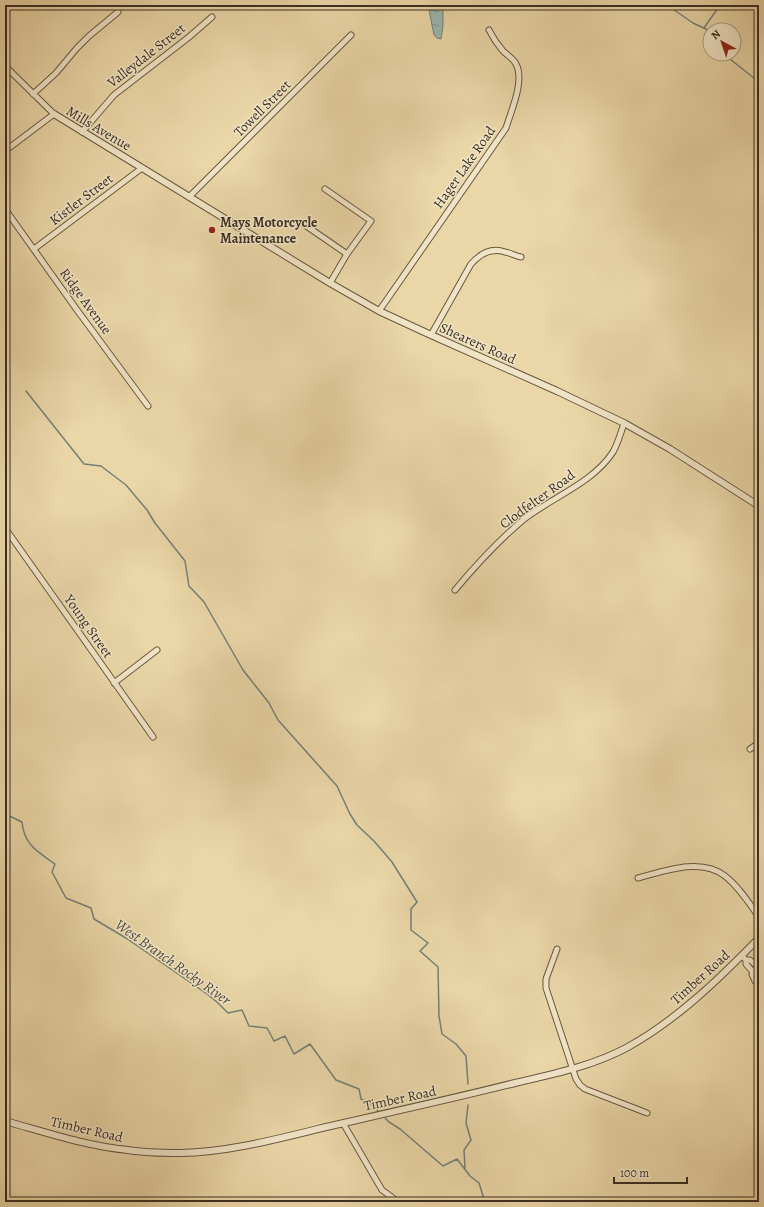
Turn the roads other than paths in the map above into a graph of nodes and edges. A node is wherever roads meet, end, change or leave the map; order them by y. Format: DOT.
graph roads {
  1 [pos="118,12"];
  2 [pos="212,18"];
  3 [pos="489,30"];
  4 [pos="351,35"];
  5 [pos="5,66"];
  6 [pos="33,94"];
  7 [pos="54,114"];
  8 [pos="82,132"];
  9 [pos="5,151"];
  10 [pos="142,168"];
  11 [pos="325,189"];
  12 [pos="189,197"];
  13 [pos="5,209"];
  14 [pos="302,223"];
  15 [pos="34,249"];
  16 [pos="347,254"];
  17 [pos="521,257"];
  18 [pos="330,283"];
  19 [pos="379,311"];
  20 [pos="431,335"];
  21 [pos="148,406"];
  22 [pos="624,423"];
  23 [pos="759,506"];
  24 [pos="5,528"];
  25 [pos="455,590"];
  26 [pos="157,650"];
  27 [pos="114,683"];
  28 [pos="153,737"];
  29 [pos="759,743"];
  30 [pos="750,749"];
  31 [pos="638,878"];
  32 [pos="759,917"];
  33 [pos="759,938"];
  34 [pos="557,949"];
  35 [pos="744,958"];
  36 [pos="759,968"];
  37 [pos="753,972"];
  38 [pos="759,983"];
  39 [pos="572,1069"];
  40 [pos="647,1113"];
  41 [pos="5,1121"];
  42 [pos="343,1123"];
  43 [pos="393,1198"];
  1 -- 6 [label="street"];
  2 -- 8 [label="street, Valleydale Street"];
  3 -- 19 [label="street, Hager Lake Road"];
  4 -- 12 [label="street, Towell Street"];
  5 -- 6 [label="street, Mills Avenue"];
  6 -- 7 [label="street, Mills Avenue"];
  7 -- 8 [label="street, Mills Avenue"];
  7 -- 9 [label="street"];
  8 -- 10 [label="street, Mills Avenue"];
  10 -- 12 [label="street, Mills Avenue"];
  10 -- 15 [label="street, Kistler Street"];
  11 -- 16 [label="street"];
  12 -- 18 [label="street, Shearers Road"];
  13 -- 15 [label="street, Ridge Avenue"];
  14 -- 16 [label="street"];
  15 -- 21 [label="street, Ridge Avenue"];
  16 -- 18 [label="street"];
  17 -- 20 [label="street"];
  18 -- 19 [label="street, Shearers Road"];
  19 -- 20 [label="street, Shearers Road"];
  20 -- 22 [label="street, Shearers Road"];
  22 -- 23 [label="street, Shearers Road"];
  22 -- 25 [label="street, Clodfelter Road"];
  24 -- 27 [label="street, Young Street"];
  26 -- 27 [label="street"];
  27 -- 28 [label="street, Young Street"];
  29 -- 30 [label="street"];
  31 -- 32 [label="street"];
  33 -- 35 [label="street, Timber Road"];
  34 -- 39 [label="street"];
  35 -- 36 [label="street"];
  35 -- 37 [label="street"];
  35 -- 39 [label="street, Timber Road"];
  36 -- 37 [label="street"];
  37 -- 38 [label="street"];
  39 -- 40 [label="street"];
  39 -- 42 [label="street, Timber Road"];
  41 -- 42 [label="street, Timber Road"];
  42 -- 43 [label="street"];
}
